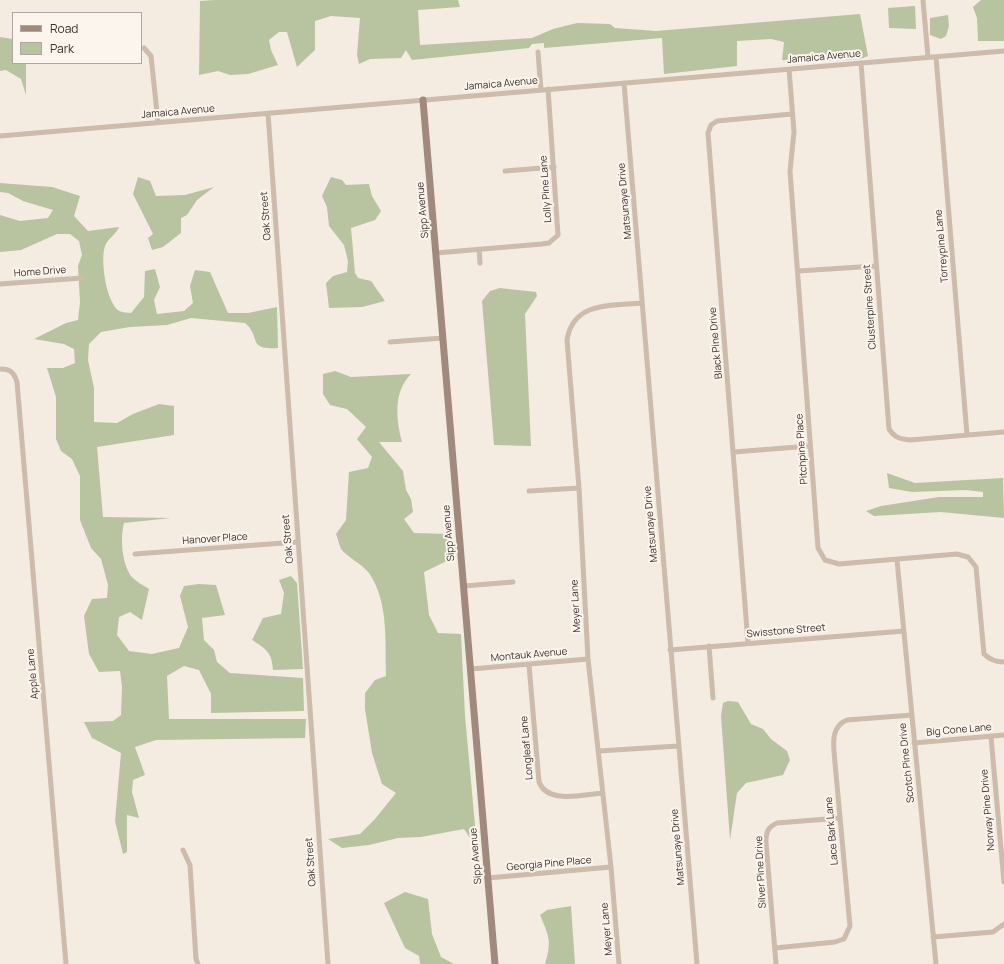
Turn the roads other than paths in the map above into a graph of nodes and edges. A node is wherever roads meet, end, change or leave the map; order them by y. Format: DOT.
graph roads {
  1 [pos="923,0"];
  2 [pos="144,48"];
  3 [pos="1004,51"];
  4 [pos="538,52"];
  5 [pos="928,57"];
  6 [pos="936,57"];
  7 [pos="861,63"];
  8 [pos="789,69"];
  9 [pos="624,83"];
  10 [pos="548,89"];
  11 [pos="542,90"];
  12 [pos="423,100"];
  13 [pos="268,113"];
  14 [pos="792,114"];
  15 [pos="158,122"];
  16 [pos="0,136"];
  17 [pos="554,167"];
  18 [pos="505,171"];
  19 [pos="479,249"];
  20 [pos="436,253"];
  21 [pos="480,263"];
  22 [pos="876,266"];
  23 [pos="798,272"];
  24 [pos="82,278"];
  25 [pos="0,284"];
  26 [pos="642,303"];
  27 [pos="443,338"];
  28 [pos="390,342"];
  29 [pos="0,369"];
  30 [pos="1004,432"];
  31 [pos="967,435"];
  32 [pos="810,446"];
  33 [pos="734,452"];
  34 [pos="579,488"];
  35 [pos="529,491"];
  36 [pos="297,542"];
  37 [pos="135,554"];
  38 [pos="897,560"];
  39 [pos="513,582"];
  40 [pos="464,586"];
  41 [pos="904,630"];
  42 [pos="748,643"];
  43 [pos="709,646"];
  44 [pos="670,650"];
  45 [pos="588,659"];
  46 [pos="1004,662"];
  47 [pos="529,665"];
  48 [pos="471,670"];
  49 [pos="713,698"];
  50 [pos="912,715"];
  51 [pos="1004,735"];
  52 [pos="991,737"];
  53 [pos="914,743"];
  54 [pos="678,746"];
  55 [pos="599,751"];
  56 [pos="603,793"];
  57 [pos="840,818"];
  58 [pos="183,850"];
  59 [pos="611,867"];
  60 [pos="488,878"];
  61 [pos="1004,882"];
  62 [pos="1004,924"];
  63 [pos="934,937"];
  64 [pos="775,948"];
  65 [pos="66,964"];
  66 [pos="198,964"];
  67 [pos="328,964"];
  68 [pos="495,964"];
  69 [pos="619,964"];
  70 [pos="697,964"];
  71 [pos="776,964"];
  72 [pos="936,964"];
  1 -- 5 [label="street"];
  2 -- 15 [label="street"];
  3 -- 6 [label="street, Jamaica Avenue"];
  4 -- 11 [label="street"];
  5 -- 6 [label="street, Jamaica Avenue"];
  5 -- 7 [label="street, Jamaica Avenue"];
  6 -- 31 [label="street, Torreypine Lane"];
  7 -- 8 [label="street, Jamaica Avenue"];
  7 -- 22 [label="street, Clusterpine Street"];
  8 -- 9 [label="street, Jamaica Avenue"];
  8 -- 14 [label="street, Pitchpine Place"];
  9 -- 10 [label="street, Jamaica Avenue"];
  9 -- 26 [label="street, Matsunaye Drive"];
  10 -- 11 [label="street, Jamaica Avenue"];
  10 -- 17 [label="street, Lolly Pine Lane"];
  11 -- 12 [label="street, Jamaica Avenue"];
  12 -- 13 [label="street, Jamaica Avenue"];
  12 -- 20 [label="street, Sipp Avenue"];
  13 -- 15 [label="street, Jamaica Avenue"];
  13 -- 36 [label="street, Oak Street"];
  14 -- 23 [label="street, Pitchpine Place"];
  14 -- 33 [label="street, Black Pine Drive"];
  15 -- 16 [label="street, Jamaica Avenue"];
  17 -- 18 [label="street"];
  17 -- 19 [label="street, Lolly Pine Lane"];
  19 -- 20 [label="street, Lolly Pine Lane"];
  19 -- 21 [label="street"];
  20 -- 27 [label="street, Sipp Avenue"];
  22 -- 23 [label="street"];
  22 -- 31 [label="street, Clusterpine Street"];
  23 -- 32 [label="street, Pitchpine Place"];
  24 -- 25 [label="street, Home Drive"];
  26 -- 34 [label="street, Meyer Lane"];
  26 -- 44 [label="street, Matsunaye Drive"];
  27 -- 28 [label="street"];
  27 -- 40 [label="street, Sipp Avenue"];
  29 -- 65 [label="street, Apple Lane"];
  30 -- 31 [label="street, Clusterpine Street"];
  32 -- 33 [label="street"];
  32 -- 38 [label="street, Pitchpine Place"];
  33 -- 42 [label="street, Black Pine Drive"];
  34 -- 35 [label="street"];
  34 -- 45 [label="street, Meyer Lane"];
  36 -- 37 [label="street, Hanover Place"];
  36 -- 67 [label="street, Oak Street"];
  38 -- 41 [label="street, Scotch Pine Drive"];
  38 -- 46 [label="street, Pitchpine Place"];
  39 -- 40 [label="street"];
  40 -- 48 [label="street, Sipp Avenue"];
  41 -- 42 [label="street, Swisstone Street"];
  41 -- 50 [label="street, Scotch Pine Drive"];
  42 -- 43 [label="street, Swisstone Street"];
  43 -- 44 [label="street, Swisstone Street"];
  43 -- 49 [label="street"];
  44 -- 54 [label="street, Matsunaye Drive"];
  45 -- 47 [label="street, Montauk Avenue"];
  45 -- 55 [label="street, Meyer Lane"];
  47 -- 48 [label="street, Montauk Avenue"];
  47 -- 56 [label="street, Longleaf Lane"];
  48 -- 60 [label="street, Sipp Avenue"];
  50 -- 53 [label="street, Scotch Pine Drive"];
  50 -- 57 [label="street, Lace Bark Lane"];
  51 -- 52 [label="street, Big Cone Lane"];
  52 -- 53 [label="street, Big Cone Lane"];
  52 -- 61 [label="street, Norway Pine Drive"];
  53 -- 63 [label="street, Scotch Pine Drive"];
  54 -- 55 [label="street"];
  54 -- 70 [label="street, Matsunaye Drive"];
  55 -- 56 [label="street, Meyer Lane"];
  56 -- 59 [label="street, Meyer Lane"];
  57 -- 64 [label="street, Lace Bark Lane"];
  57 -- 64 [label="street, Silver Pine Drive"];
  58 -- 66 [label="street"];
  59 -- 60 [label="street, Georgia Pine Place"];
  59 -- 69 [label="street, Meyer Lane"];
  60 -- 68 [label="street, Sipp Avenue"];
  62 -- 63 [label="street"];
  63 -- 72 [label="street, Scotch Pine Drive"];
  64 -- 71 [label="street, Silver Pine Drive"];
}
